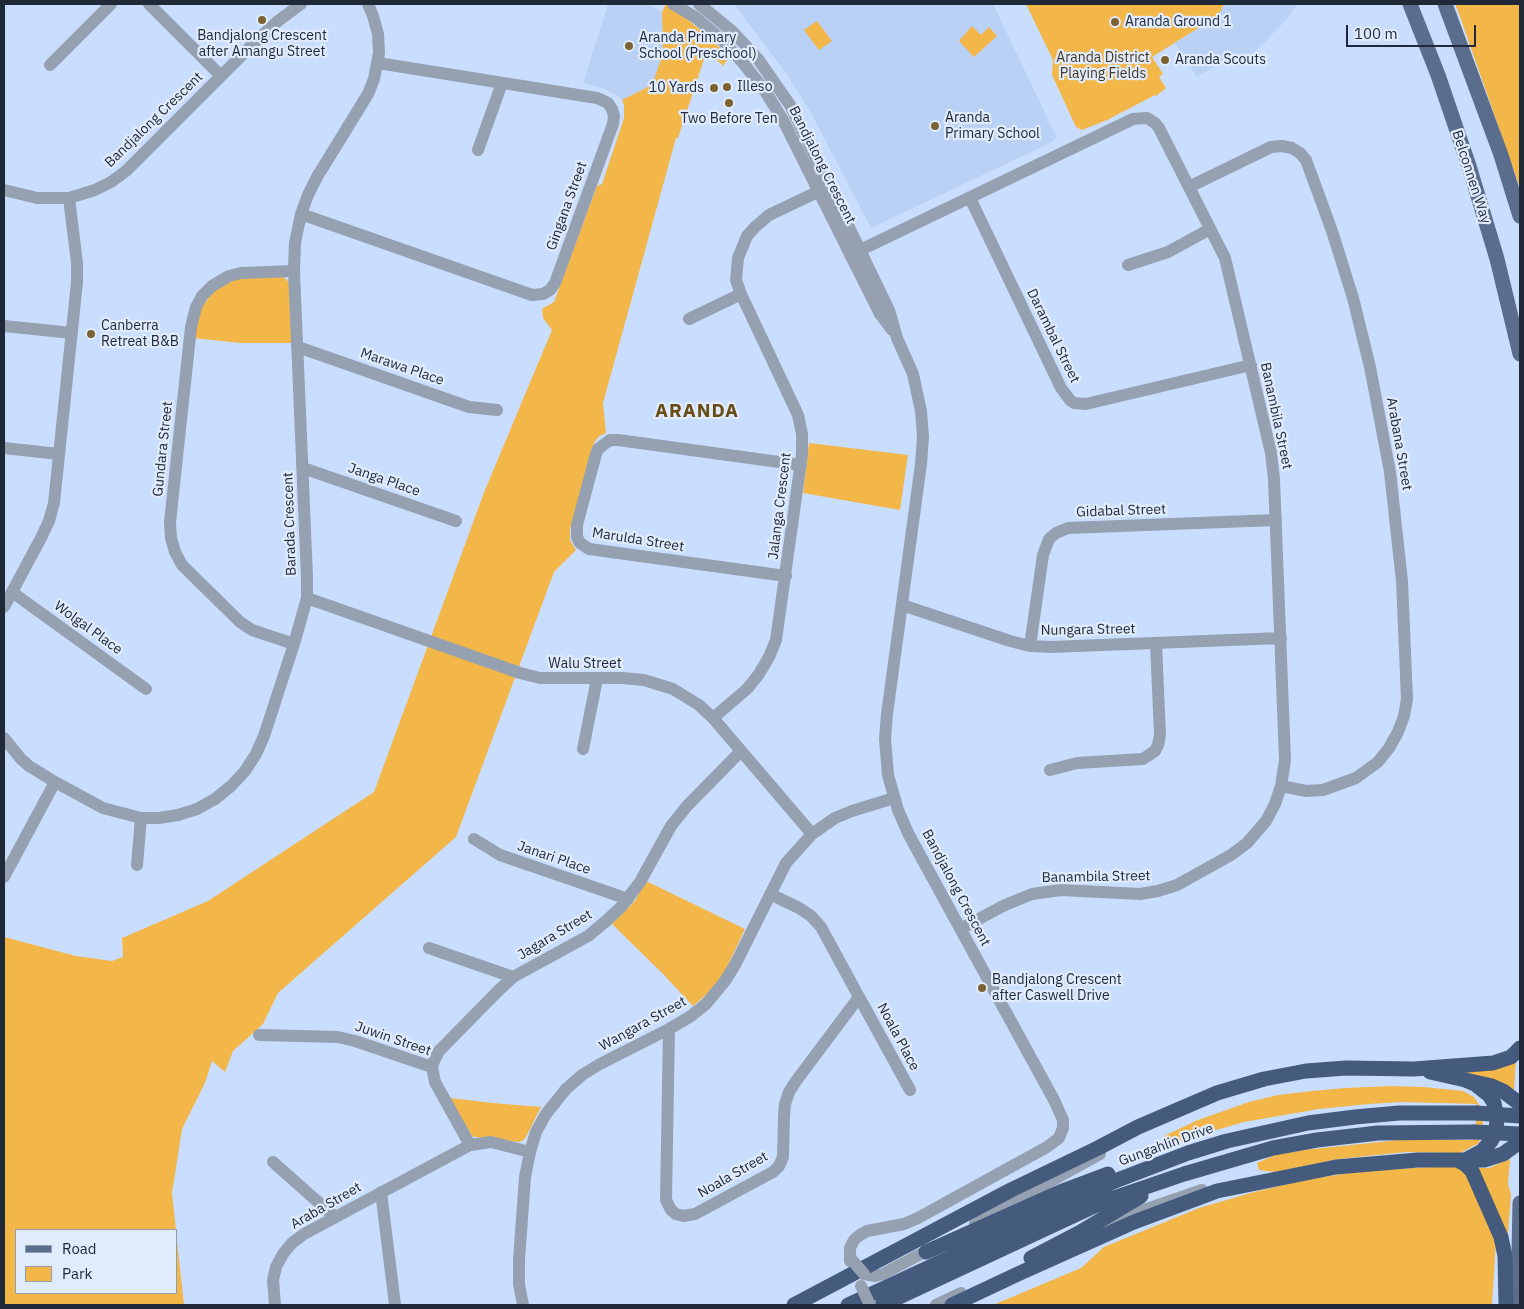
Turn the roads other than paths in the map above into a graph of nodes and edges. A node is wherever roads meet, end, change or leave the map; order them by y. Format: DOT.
graph roads {
  1 [pos="111,4"];
  2 [pos="149,4"];
  3 [pos="301,4"];
  4 [pos="368,4"];
  5 [pos="673,4"];
  6 [pos="1410,4"];
  7 [pos="1444,4"];
  8 [pos="701,5"];
  9 [pos="378,63"];
  10 [pos="50,65"];
  11 [pos="221,76"];
  12 [pos="502,83"];
  13 [pos="478,150"];
  14 [pos="1189,187"];
  15 [pos="824,189"];
  16 [pos="4,190"];
  17 [pos="69,198"];
  18 [pos="970,198"];
  19 [pos="301,214"];
  20 [pos="1520,216"];
  21 [pos="1210,229"];
  22 [pos="855,253"];
  23 [pos="1128,265"];
  24 [pos="294,271"];
  25 [pos="741,294"];
  26 [pos="690,319"];
  27 [pos="4,326"];
  28 [pos="72,333"];
  29 [pos="298,347"];
  30 [pos="1520,354"];
  31 [pos="1250,365"];
  32 [pos="497,410"];
  33 [pos="4,448"];
  34 [pos="59,454"];
  35 [pos="801,464"];
  36 [pos="303,468"];
  37 [pos="1276,520"];
  38 [pos="456,521"];
  39 [pos="786,576"];
  40 [pos="12,592"];
  41 [pos="306,598"];
  42 [pos="902,605"];
  43 [pos="4,607"];
  44 [pos="1280,638"];
  45 [pos="1156,643"];
  46 [pos="294,644"];
  47 [pos="1030,646"];
  48 [pos="597,679"];
  49 [pos="146,689"];
  50 [pos="713,718"];
  51 [pos="4,738"];
  52 [pos="583,749"];
  53 [pos="741,752"];
  54 [pos="1050,770"];
  55 [pos="55,782"];
  56 [pos="1281,786"];
  57 [pos="894,798"];
  58 [pos="141,818"];
  59 [pos="812,834"];
  60 [pos="474,839"];
  61 [pos="137,865"];
  62 [pos="4,877"];
  63 [pos="770,894"];
  64 [pos="628,899"];
  65 [pos="960,929"];
  66 [pos="429,948"];
  67 [pos="513,977"];
  68 [pos="859,997"];
  69 [pos="669,1029"];
  70 [pos="259,1035"];
  71 [pos="1520,1048"];
  72 [pos="432,1067"];
  73 [pos="1414,1069"];
  74 [pos="1463,1079"];
  75 [pos="910,1090"];
  76 [pos="1520,1104"];
  77 [pos="1180,1108"];
  78 [pos="1520,1116"];
  79 [pos="1520,1134"];
  80 [pos="1227,1141"];
  81 [pos="1520,1142"];
  82 [pos="470,1145"];
  83 [pos="530,1152"];
  84 [pos="1460,1160"];
  85 [pos="273,1162"];
  86 [pos="1184,1174"];
  87 [pos="1217,1191"];
  88 [pos="381,1192"];
  89 [pos="1520,1203"];
  90 [pos="335,1217"];
  91 [pos="926,1252"];
  92 [pos="861,1280"];
  93 [pos="989,1280"];
  94 [pos="275,1305"];
  95 [pos="395,1305"];
  96 [pos="523,1305"];
  97 [pos="794,1305"];
  98 [pos="848,1305"];
  99 [pos="870,1305"];
  100 [pos="882,1305"];
  101 [pos="936,1305"];
  102 [pos="952,1305"];
  103 [pos="1506,1305"];
  104 [pos="1518,1305"];
  1 -- 10 [label="street"];
  2 -- 11 [label="street"];
  3 -- 11 [label="street, Bandjalong Crescent"];
  4 -- 9 [label="street, Barada Crescent"];
  5 -- 15 [label="street, Bandjalong Crescent"];
  6 -- 30 [label="main road, Belconnen Way"];
  7 -- 20 [label="main road"];
  8 -- 15 [label="street, Bandjalong Crescent"];
  9 -- 12 [label="street, Gingana Street"];
  9 -- 19 [label="street, Barada Crescent"];
  11 -- 17 [label="street, Bandjalong Crescent"];
  12 -- 13 [label="street"];
  12 -- 19 [label="street, Gingana Street"];
  14 -- 18 [label="street, Banambila Street"];
  14 -- 21 [label="street, Banambila Street"];
  14 -- 56 [label="street, Arabana Street"];
  15 -- 22 [label="street, Bandjalong Crescent"];
  15 -- 25 [label="street, Jalanga Crescent"];
  16 -- 17 [label="street, Bandjalong Crescent"];
  17 -- 28 [label="street"];
  18 -- 22 [label="street, Banambila Street"];
  18 -- 31 [label="street, Darambal Street"];
  19 -- 24 [label="street, Barada Crescent"];
  21 -- 23 [label="street"];
  21 -- 31 [label="street, Banambila Street"];
  22 -- 42 [label="street, Bandjalong Crescent"];
  24 -- 29 [label="street, Barada Crescent"];
  24 -- 46 [label="street, Gundara Street"];
  25 -- 26 [label="street"];
  25 -- 35 [label="street, Jalanga Crescent"];
  27 -- 28 [label="street"];
  28 -- 34 [label="street"];
  29 -- 32 [label="street, Marawa Place"];
  29 -- 36 [label="street, Barada Crescent"];
  31 -- 37 [label="street, Banambila Street"];
  33 -- 34 [label="street"];
  34 -- 40 [label="street"];
  35 -- 39 [label="street, Jalanga Crescent"];
  35 -- 39 [label="street, Marulda Street"];
  36 -- 38 [label="street, Janga Place"];
  36 -- 41 [label="street, Barada Crescent"];
  37 -- 44 [label="street, Banambila Street"];
  37 -- 47 [label="street, Gidabal Street"];
  39 -- 50 [label="street, Jalanga Crescent"];
  40 -- 43 [label="street"];
  40 -- 49 [label="street, Wolgal Place"];
  41 -- 46 [label="street, Barada Crescent"];
  41 -- 48 [label="street, Walu Street"];
  42 -- 47 [label="street, Nungara Street"];
  42 -- 57 [label="street, Bandjalong Crescent"];
  44 -- 45 [label="street, Nungara Street"];
  44 -- 56 [label="street, Banambila Street"];
  45 -- 47 [label="street, Nungara Street"];
  45 -- 54 [label="street"];
  46 -- 58 [label="street, Barada Crescent"];
  48 -- 50 [label="street, Walu Street"];
  48 -- 52 [label="street"];
  50 -- 53 [label="street, Walu Street"];
  51 -- 55 [label="street, Barada Crescent"];
  53 -- 59 [label="street, Walu Street"];
  53 -- 64 [label="street, Jagara Street"];
  55 -- 58 [label="street, Barada Crescent"];
  55 -- 62 [label="street"];
  56 -- 65 [label="street, Banambila Street"];
  57 -- 59 [label="street, Wangara Street"];
  57 -- 65 [label="street, Bandjalong Crescent"];
  58 -- 61 [label="street"];
  59 -- 63 [label="street, Wangara Street"];
  60 -- 64 [label="street, Janari Place"];
  63 -- 68 [label="street"];
  63 -- 69 [label="street, Wangara Street"];
  64 -- 67 [label="street, Jagara Street"];
  65 -- 92 [label="street, Bandjalong Crescent"];
  66 -- 67 [label="street"];
  67 -- 72 [label="street, Jagara Street"];
  68 -- 69 [label="street, Noala Street"];
  68 -- 75 [label="street, Noala Place"];
  69 -- 83 [label="street, Wangara Street"];
  70 -- 72 [label="street, Juwin Street"];
  71 -- 73 [label="highway"];
  72 -- 82 [label="street, Juwin Street"];
  73 -- 74 [label="highway"];
  73 -- 77 [label="highway"];
  74 -- 76 [label="highway"];
  74 -- 84 [label="highway"];
  77 -- 91 [label="street"];
  77 -- 97 [label="highway"];
  78 -- 80 [label="highway, Gungahlin Drive, bridge"];
  79 -- 86 [label="highway, bridge"];
  80 -- 91 [label="highway"];
  80 -- 98 [label="highway, Gungahlin Drive"];
  81 -- 84 [label="highway"];
  82 -- 83 [label="street, Araba Street"];
  82 -- 88 [label="street, Araba Street"];
  83 -- 96 [label="street, Wangara Street"];
  84 -- 87 [label="highway"];
  84 -- 103 [label="highway"];
  85 -- 90 [label="street"];
  86 -- 93 [label="highway"];
  86 -- 100 [label="highway"];
  87 -- 93 [label="street"];
  87 -- 102 [label="highway"];
  88 -- 90 [label="street, Araba Street"];
  88 -- 95 [label="street, Araba Street"];
  89 -- 104 [label="main road"];
  90 -- 94 [label="street, Araba Street"];
  91 -- 92 [label="street"];
  92 -- 99 [label="street, Bandjalong Crescent, bridge"];
  93 -- 101 [label="street"];
}
